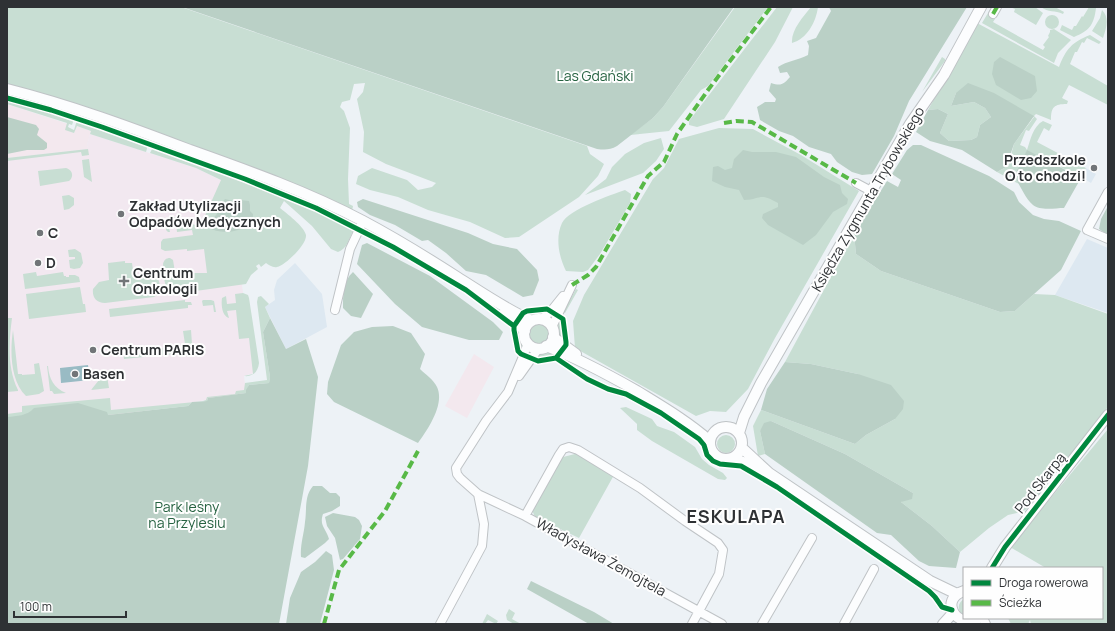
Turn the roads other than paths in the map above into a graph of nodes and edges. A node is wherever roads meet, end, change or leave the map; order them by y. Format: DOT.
graph roads {
  1 [pos="982,7"];
  2 [pos="7,89"];
  3 [pos="856,183"];
  4 [pos="871,191"];
  5 [pos="1108,192"];
  6 [pos="363,221"];
  7 [pos="1108,239"];
  8 [pos="495,301"];
  9 [pos="335,310"];
  10 [pos="537,320"];
  11 [pos="552,326"];
  12 [pos="525,331"];
  13 [pos="553,337"];
  14 [pos="528,343"];
  15 [pos="543,347"];
  16 [pos="591,365"];
  17 [pos="511,386"];
  18 [pos="755,393"];
  19 [pos="1108,415"];
  20 [pos="680,417"];
  21 [pos="729,427"];
  22 [pos="716,431"];
  23 [pos="739,432"];
  24 [pos="710,441"];
  25 [pos="742,448"];
  26 [pos="732,458"];
  27 [pos="770,473"];
  28 [pos="478,494"];
  29 [pos="525,516"];
  30 [pos="812,538"];
  31 [pos="993,567"];
  32 [pos="874,569"];
  33 [pos="930,581"];
  34 [pos="961,592"];
  35 [pos="952,609"];
  36 [pos="699,611"];
  37 [pos="975,622"];
  38 [pos="959,623"];
  39 [pos="440,624"];
  40 [pos="692,624"];
  41 [pos="722,624"];
  42 [pos="762,624"];
  43 [pos="844,624"];
  44 [pos="944,624"];
  1 -- 4 [label="street, Księdza Zygmunta Trybowskiego"];
  2 -- 6 [label="street"];
  3 -- 4 [label="street"];
  4 -- 18 [label="street, Księdza Zygmunta Trybowskiego"];
  5 -- 7 [label="street"];
  6 -- 8 [label="street"];
  6 -- 9 [label="street"];
  8 -- 10 [label="street"];
  8 -- 12 [label="street"];
  10 -- 11 [label="street"];
  10 -- 11 [label="street"];
  10 -- 12 [label="street"];
  11 -- 13 [label="street"];
  12 -- 14 [label="street"];
  13 -- 15 [label="street"];
  13 -- 16 [label="street"];
  14 -- 15 [label="street"];
  14 -- 17 [label="street"];
  15 -- 16 [label="street"];
  15 -- 17 [label="street"];
  16 -- 20 [label="street"];
  17 -- 28 [label="street, Władysława Żemojtela"];
  18 -- 21 [label="street, Księdza Zygmunta Trybowskiego"];
  18 -- 23 [label="street, Księdza Zygmunta Trybowskiego"];
  19 -- 31 [label="street, Pod Skarpą"];
  20 -- 22 [label="street"];
  20 -- 24 [label="street"];
  21 -- 22 [label="street"];
  21 -- 23 [label="street"];
  22 -- 24 [label="street"];
  23 -- 25 [label="street"];
  24 -- 26 [label="street"];
  25 -- 26 [label="street"];
  25 -- 27 [label="street"];
  26 -- 27 [label="street"];
  27 -- 33 [label="street"];
  28 -- 29 [label="street, Władysława Żemojtela"];
  28 -- 39 [label="street"];
  29 -- 36 [label="street, Władysława Żemojtela"];
  29 -- 36 [label="street"];
  30 -- 42 [label="street"];
  32 -- 43 [label="street"];
  33 -- 34 [label="street"];
  33 -- 35 [label="street"];
  34 -- 35 [label="street"];
  35 -- 38 [label="street"];
  35 -- 44 [label="street"];
  36 -- 40 [label="street"];
  36 -- 41 [label="street, Władysława Żemojtela"];
  37 -- 38 [label="street"];
}
